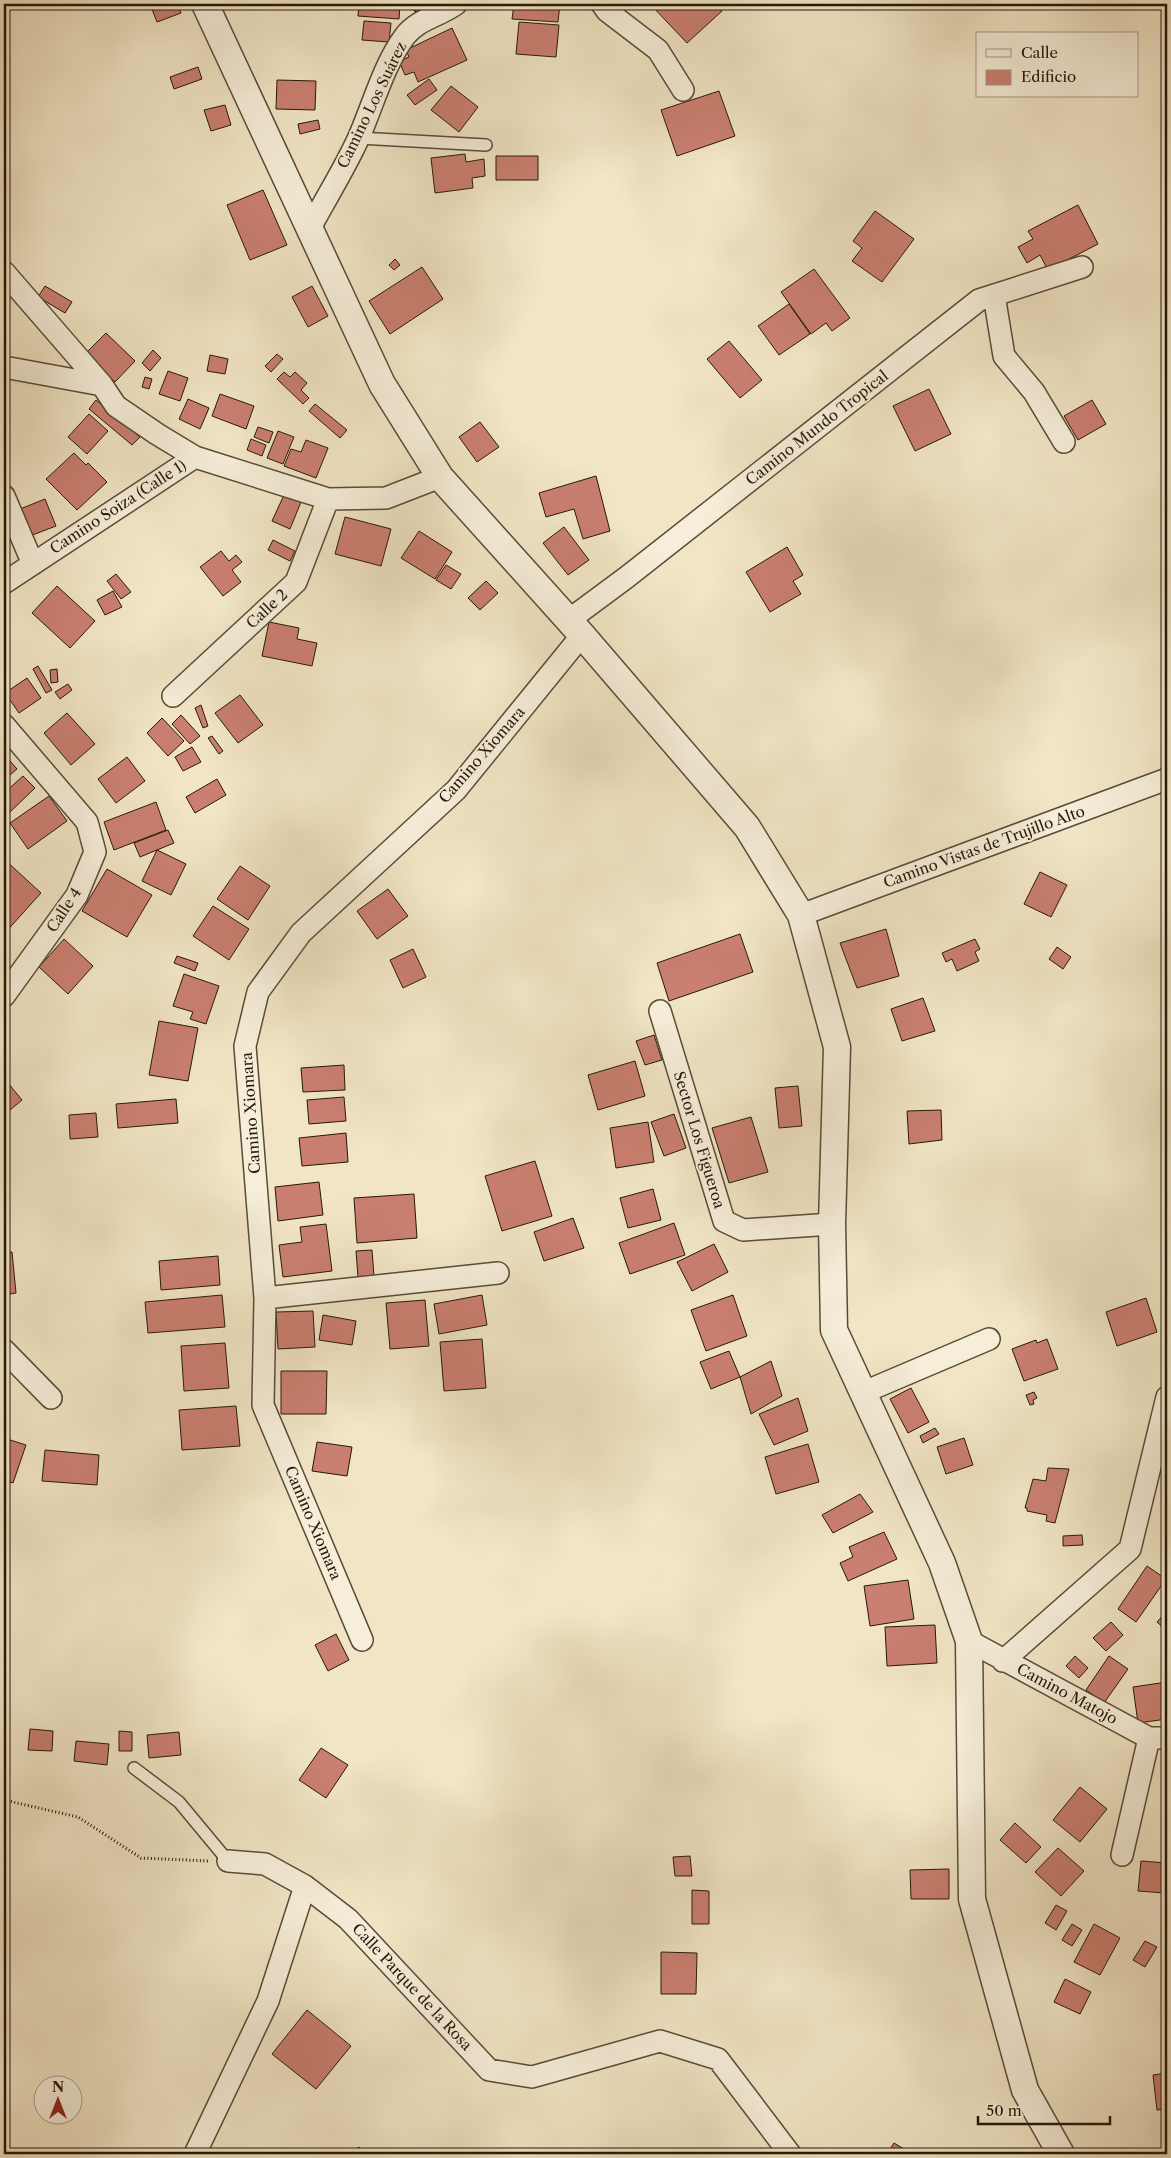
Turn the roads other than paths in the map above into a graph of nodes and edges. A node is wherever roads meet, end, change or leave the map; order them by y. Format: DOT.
graph roads {
  1 [pos="204,4"];
  2 [pos="456,4"];
  3 [pos="602,4"];
  4 [pos="682,90"];
  5 [pos="359,138"];
  6 [pos="486,145"];
  7 [pos="310,228"];
  8 [pos="1082,267"];
  9 [pos="4,272"];
  10 [pos="994,295"];
  11 [pos="4,367"];
  12 [pos="102,385"];
  13 [pos="1064,442"];
  14 [pos="195,457"];
  15 [pos="440,477"];
  16 [pos="4,496"];
  17 [pos="328,499"];
  18 [pos="33,564"];
  19 [pos="4,583"];
  20 [pos="576,628"];
  21 [pos="173,696"];
  22 [pos="4,725"];
  23 [pos="1167,779"];
  24 [pos="801,915"];
  25 [pos="4,996"];
  26 [pos="660,1011"];
  27 [pos="832,1224"];
  28 [pos="498,1273"];
  29 [pos="265,1298"];
  30 [pos="989,1338"];
  31 [pos="4,1350"];
  32 [pos="862,1393"];
  33 [pos="1167,1397"];
  34 [pos="51,1398"];
  35 [pos="362,1640"];
  36 [pos="969,1641"];
  37 [pos="1003,1661"];
  38 [pos="1158,1738"];
  39 [pos="134,1768"];
  40 [pos="1122,1855"];
  41 [pos="228,1862"];
  42 [pos="305,1886"];
  43 [pos="195,2154"];
  44 [pos="790,2154"];
  45 [pos="1061,2154"];
  1 -- 7 [label="street"];
  2 -- 5 [label="street, Camino Los Suárez"];
  3 -- 4 [label="street"];
  5 -- 6 [label="lane"];
  5 -- 7 [label="street, Camino Los Suárez"];
  7 -- 15 [label="street"];
  8 -- 10 [label="street, Camino Mundo Tropical"];
  9 -- 12 [label="street"];
  10 -- 13 [label="street"];
  10 -- 20 [label="street, Camino Mundo Tropical"];
  11 -- 12 [label="street"];
  12 -- 14 [label="street"];
  14 -- 17 [label="street, Camino Soiza (Calle 1)"];
  14 -- 18 [label="street, Camino Soiza (Calle 1)"];
  15 -- 17 [label="street, Camino Soiza (Calle 1)"];
  15 -- 20 [label="street"];
  16 -- 18 [label="street"];
  17 -- 21 [label="street, Calle 2"];
  18 -- 19 [label="street, Camino Soiza (Calle 1)"];
  20 -- 24 [label="street"];
  20 -- 29 [label="street, Camino Xiomara"];
  22 -- 25 [label="street, Calle 4"];
  23 -- 24 [label="street, Camino Vistas de Trujillo Alto"];
  24 -- 27 [label="street"];
  26 -- 27 [label="street, Sector Los Figueroa"];
  27 -- 32 [label="street"];
  28 -- 29 [label="street"];
  29 -- 35 [label="street, Camino Xiomara"];
  30 -- 32 [label="street"];
  31 -- 34 [label="street"];
  32 -- 36 [label="street"];
  33 -- 37 [label="street"];
  36 -- 37 [label="street, Camino Matojo"];
  36 -- 45 [label="street"];
  37 -- 38 [label="street, Camino Matojo"];
  38 -- 40 [label="street"];
  39 -- 41 [label="lane"];
  41 -- 42 [label="street, Calle Parque de la Rosa"];
  42 -- 43 [label="street"];
  42 -- 44 [label="street, Calle Parque de la Rosa"];
}
